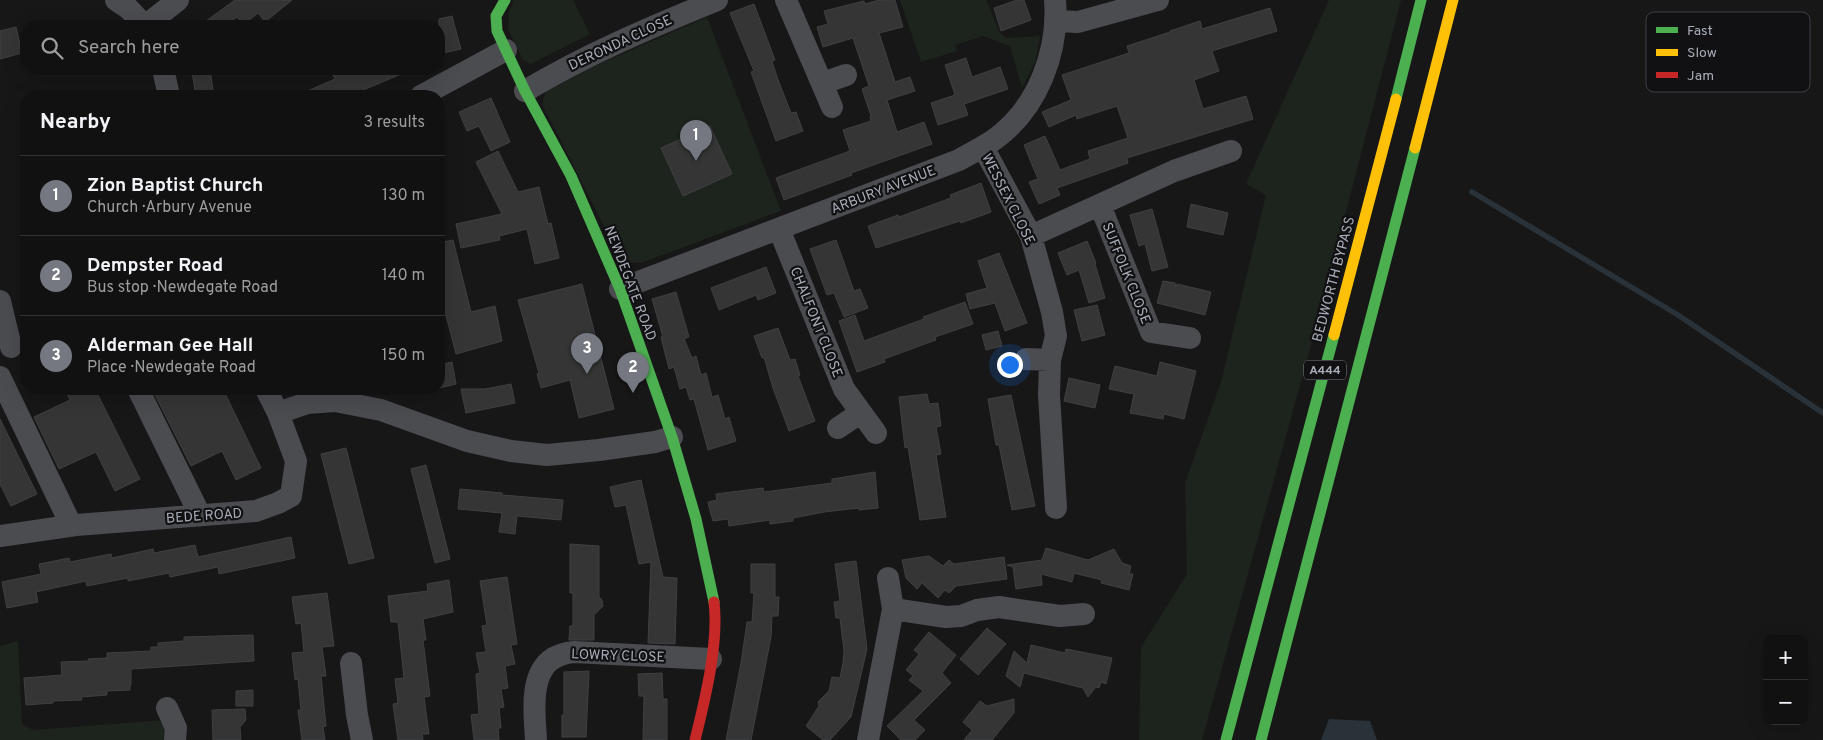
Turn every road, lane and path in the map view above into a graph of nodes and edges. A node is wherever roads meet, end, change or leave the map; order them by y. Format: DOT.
graph roads {
  1 [pos="116,0"];
  2 [pos="178,0"];
  3 [pos="505,0"];
  4 [pos="717,0"];
  5 [pos="786,0"];
  6 [pos="1158,0"];
  7 [pos="1420,0"];
  8 [pos="1453,0"];
  9 [pos="1056,11"];
  10 [pos="139,20"];
  11 [pos="153,20"];
  12 [pos="506,50"];
  13 [pos="164,75"];
  14 [pos="846,75"];
  15 [pos="822,83"];
  16 [pos="168,90"];
  17 [pos="432,90"];
  18 [pos="525,90"];
  19 [pos="832,107"];
  20 [pos="983,147"];
  21 [pos="1232,151"];
  22 [pos="1100,205"];
  23 [pos="780,229"];
  24 [pos="1031,236"];
  25 [pos="620,289"];
  26 [pos="0,300"];
  27 [pos="1190,338"];
  28 [pos="12,347"];
  29 [pos="1026,359"];
  30 [pos="1050,360"];
  31 [pos="0,377"];
  32 [pos="141,395"];
  33 [pos="269,395"];
  34 [pos="278,413"];
  35 [pos="860,413"];
  36 [pos="838,428"];
  37 [pos="876,433"];
  38 [pos="672,437"];
  39 [pos="1056,508"];
  40 [pos="200,515"];
  41 [pos="72,525"];
  42 [pos="0,536"];
  43 [pos="888,578"];
  44 [pos="893,609"];
  45 [pos="1084,614"];
  46 [pos="711,659"];
  47 [pos="351,662"];
  48 [pos="167,708"];
  49 [pos="175,740"];
  50 [pos="362,740"];
  51 [pos="536,740"];
  52 [pos="696,740"];
  53 [pos="868,740"];
  54 [pos="1226,740"];
  55 [pos="1261,740"];
  1 -- 10 [label="street"];
  2 -- 11 [label="street"];
  3 -- 12 [label="main road, NEWDEGATE ROAD"];
  4 -- 18 [label="street, DERONDA CLOSE"];
  5 -- 15 [label="street"];
  6 -- 9 [label="street"];
  7 -- 54 [label="main road, BEDWORTH BYPASS / A444"];
  8 -- 55 [label="main road, A444"];
  9 -- 20 [label="street, ARBURY AVENUE"];
  12 -- 17 [label="street"];
  12 -- 18 [label="main road, NEWDEGATE ROAD"];
  13 -- 16 [label="street"];
  14 -- 15 [label="street"];
  15 -- 19 [label="street"];
  18 -- 25 [label="main road, NEWDEGATE ROAD"];
  20 -- 23 [label="street, ARBURY AVENUE"];
  20 -- 24 [label="street, WESSEX CLOSE"];
  21 -- 22 [label="street, SUFFOLK CLOSE"];
  22 -- 24 [label="street, SUFFOLK CLOSE"];
  22 -- 27 [label="street, SUFFOLK CLOSE"];
  23 -- 25 [label="street, ARBURY AVENUE"];
  23 -- 35 [label="street, CHALFONT CLOSE"];
  24 -- 30 [label="street, WESSEX CLOSE"];
  25 -- 38 [label="main road, NEWDEGATE ROAD"];
  26 -- 28 [label="street"];
  29 -- 30 [label="street"];
  30 -- 39 [label="street, WESSEX CLOSE"];
  31 -- 41 [label="street"];
  32 -- 40 [label="street"];
  33 -- 34 [label="street, BEDE ROAD"];
  34 -- 38 [label="street"];
  34 -- 40 [label="street, BEDE ROAD"];
  35 -- 36 [label="street"];
  35 -- 37 [label="street, CHALFONT CLOSE"];
  38 -- 46 [label="main road, NEWDEGATE ROAD"];
  40 -- 41 [label="street, BEDE ROAD"];
  41 -- 42 [label="street, BEDE ROAD"];
  43 -- 44 [label="street"];
  44 -- 45 [label="street"];
  44 -- 53 [label="street"];
  46 -- 51 [label="street, LOWRY CLOSE"];
  46 -- 52 [label="main road, NEWDEGATE ROAD"];
  47 -- 50 [label="street"];
  48 -- 49 [label="street"];
}
